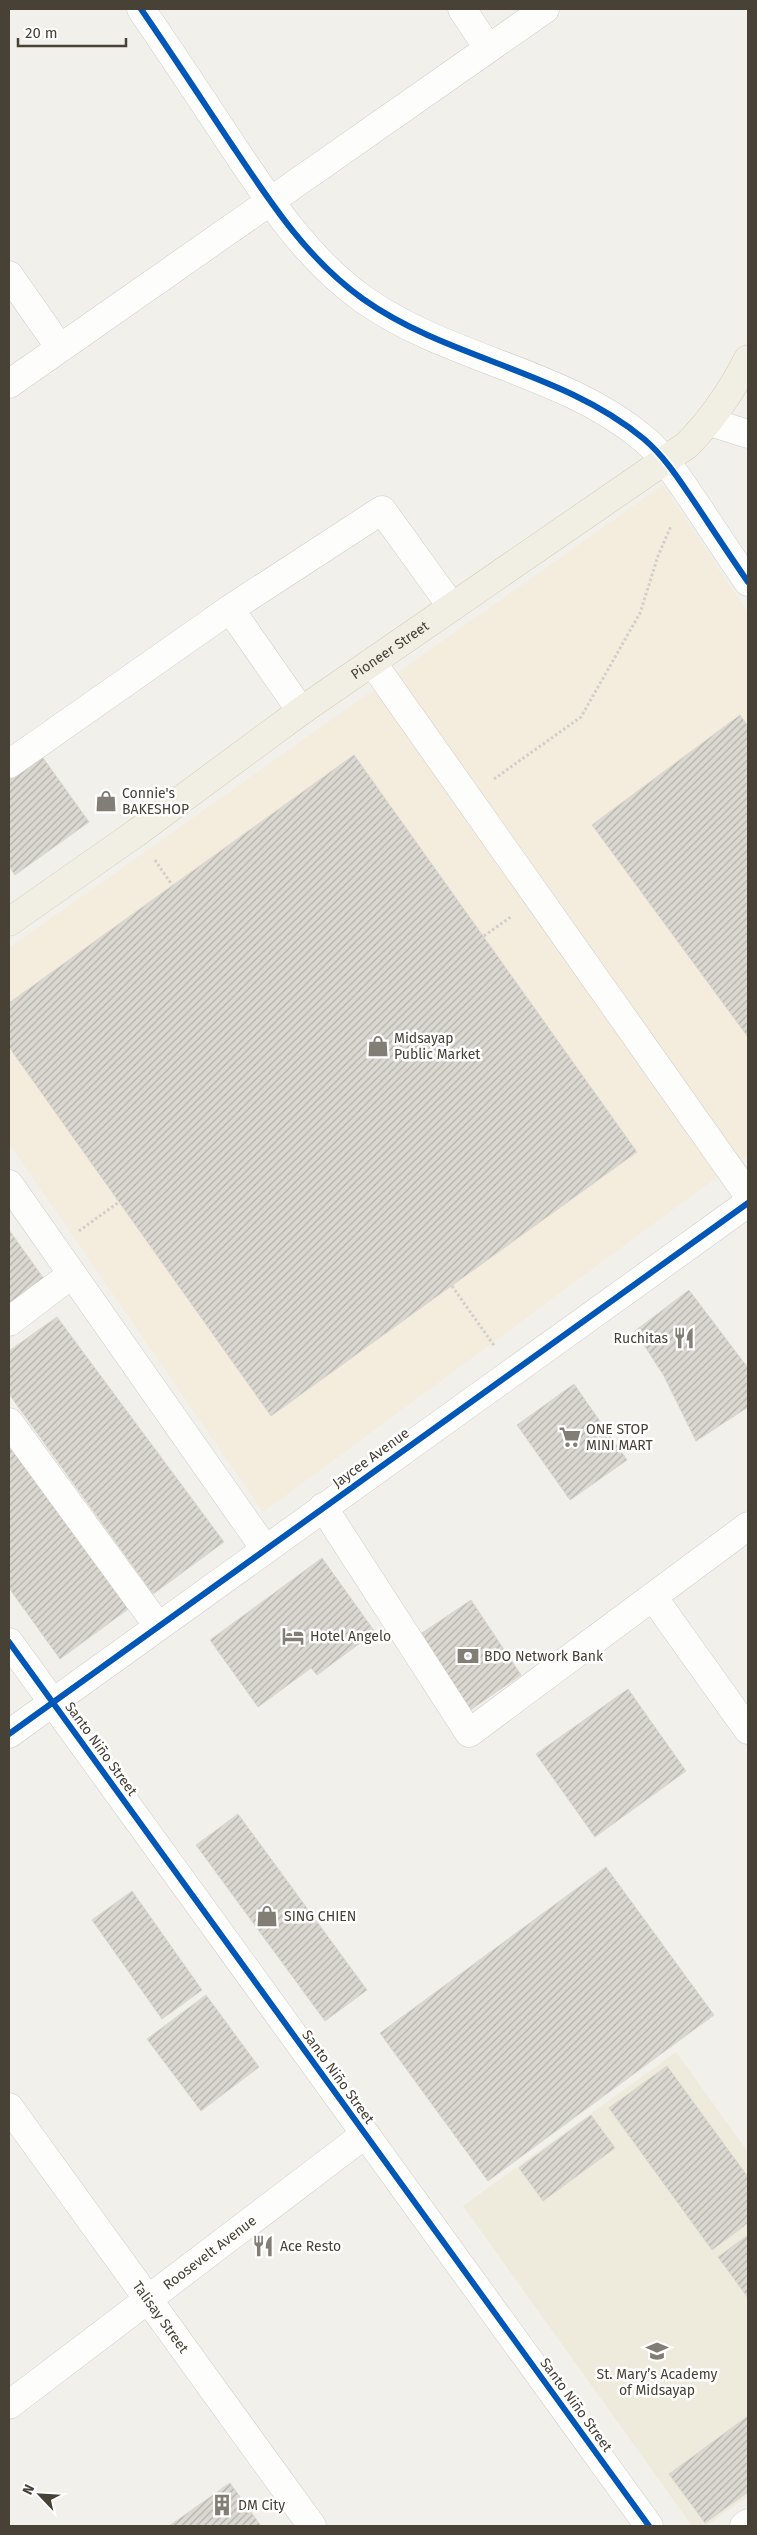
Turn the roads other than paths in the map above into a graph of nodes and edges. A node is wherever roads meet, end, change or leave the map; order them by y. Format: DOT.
graph roads {
  1 [pos="141,9"];
  2 [pos="462,9"];
  3 [pos="545,9"];
  4 [pos="488,48"];
  5 [pos="270,201"];
  6 [pos="9,275"];
  7 [pos="60,348"];
  8 [pos="748,359"];
  9 [pos="9,384"];
  10 [pos="710,422"];
  11 [pos="748,434"];
  12 [pos="664,460"];
  13 [pos="748,582"];
  14 [pos="452,607"];
  15 [pos="230,609"];
  16 [pos="372,662"];
  17 [pos="301,711"];
  18 [pos="9,764"];
  19 [pos="9,922"];
  20 [pos="9,1184"];
  21 [pos="748,1195"];
  22 [pos="748,1203"];
  23 [pos="72,1274"];
  24 [pos="9,1322"];
  25 [pos="9,1422"];
  26 [pos="323,1507"];
  27 [pos="748,1526"];
  28 [pos="265,1549"];
  29 [pos="653,1596"];
  30 [pos="158,1626"];
  31 [pos="9,1642"];
  32 [pos="53,1702"];
  33 [pos="748,1730"];
  34 [pos="9,1734"];
  35 [pos="9,2107"];
  36 [pos="364,2135"];
  37 [pos="147,2298"];
  38 [pos="9,2405"];
  39 [pos="748,2523"];
  40 [pos="312,2526"];
  41 [pos="649,2526"];
  42 [pos="744,2526"];
  1 -- 5 [label="street"];
  2 -- 4 [label="street"];
  3 -- 4 [label="street"];
  4 -- 5 [label="street"];
  5 -- 7 [label="street"];
  5 -- 12 [label="street"];
  6 -- 7 [label="street"];
  7 -- 9 [label="street"];
  8 -- 10 [label="main road, Pioneer Street"];
  10 -- 11 [label="street"];
  10 -- 12 [label="main road, Pioneer Street"];
  12 -- 13 [label="street"];
  12 -- 14 [label="main road, Pioneer Street"];
  14 -- 15 [label="street"];
  14 -- 16 [label="main road, Pioneer Street"];
  15 -- 17 [label="street"];
  15 -- 18 [label="street"];
  16 -- 17 [label="main road, Pioneer Street"];
  16 -- 21 [label="street"];
  17 -- 19 [label="main road, Pioneer Street"];
  20 -- 23 [label="street"];
  22 -- 26 [label="street, Jaycee Avenue"];
  23 -- 24 [label="street"];
  23 -- 28 [label="street"];
  25 -- 30 [label="street"];
  26 -- 28 [label="street, Jaycee Avenue"];
  26 -- 29 [label="street"];
  27 -- 29 [label="street"];
  28 -- 30 [label="street, Jaycee Avenue"];
  29 -- 33 [label="street"];
  30 -- 32 [label="street, Jaycee Avenue"];
  31 -- 32 [label="street, Santo Niño Street"];
  32 -- 34 [label="street, Jaycee Avenue"];
  32 -- 36 [label="street, Santo Niño Street"];
  35 -- 37 [label="street, Talisay Street"];
  36 -- 37 [label="street, Roosevelt Avenue"];
  36 -- 41 [label="street, Santo Niño Street"];
  37 -- 38 [label="street, Roosevelt Avenue"];
  37 -- 40 [label="street, Talisay Street"];
  39 -- 42 [label="street"];
}
